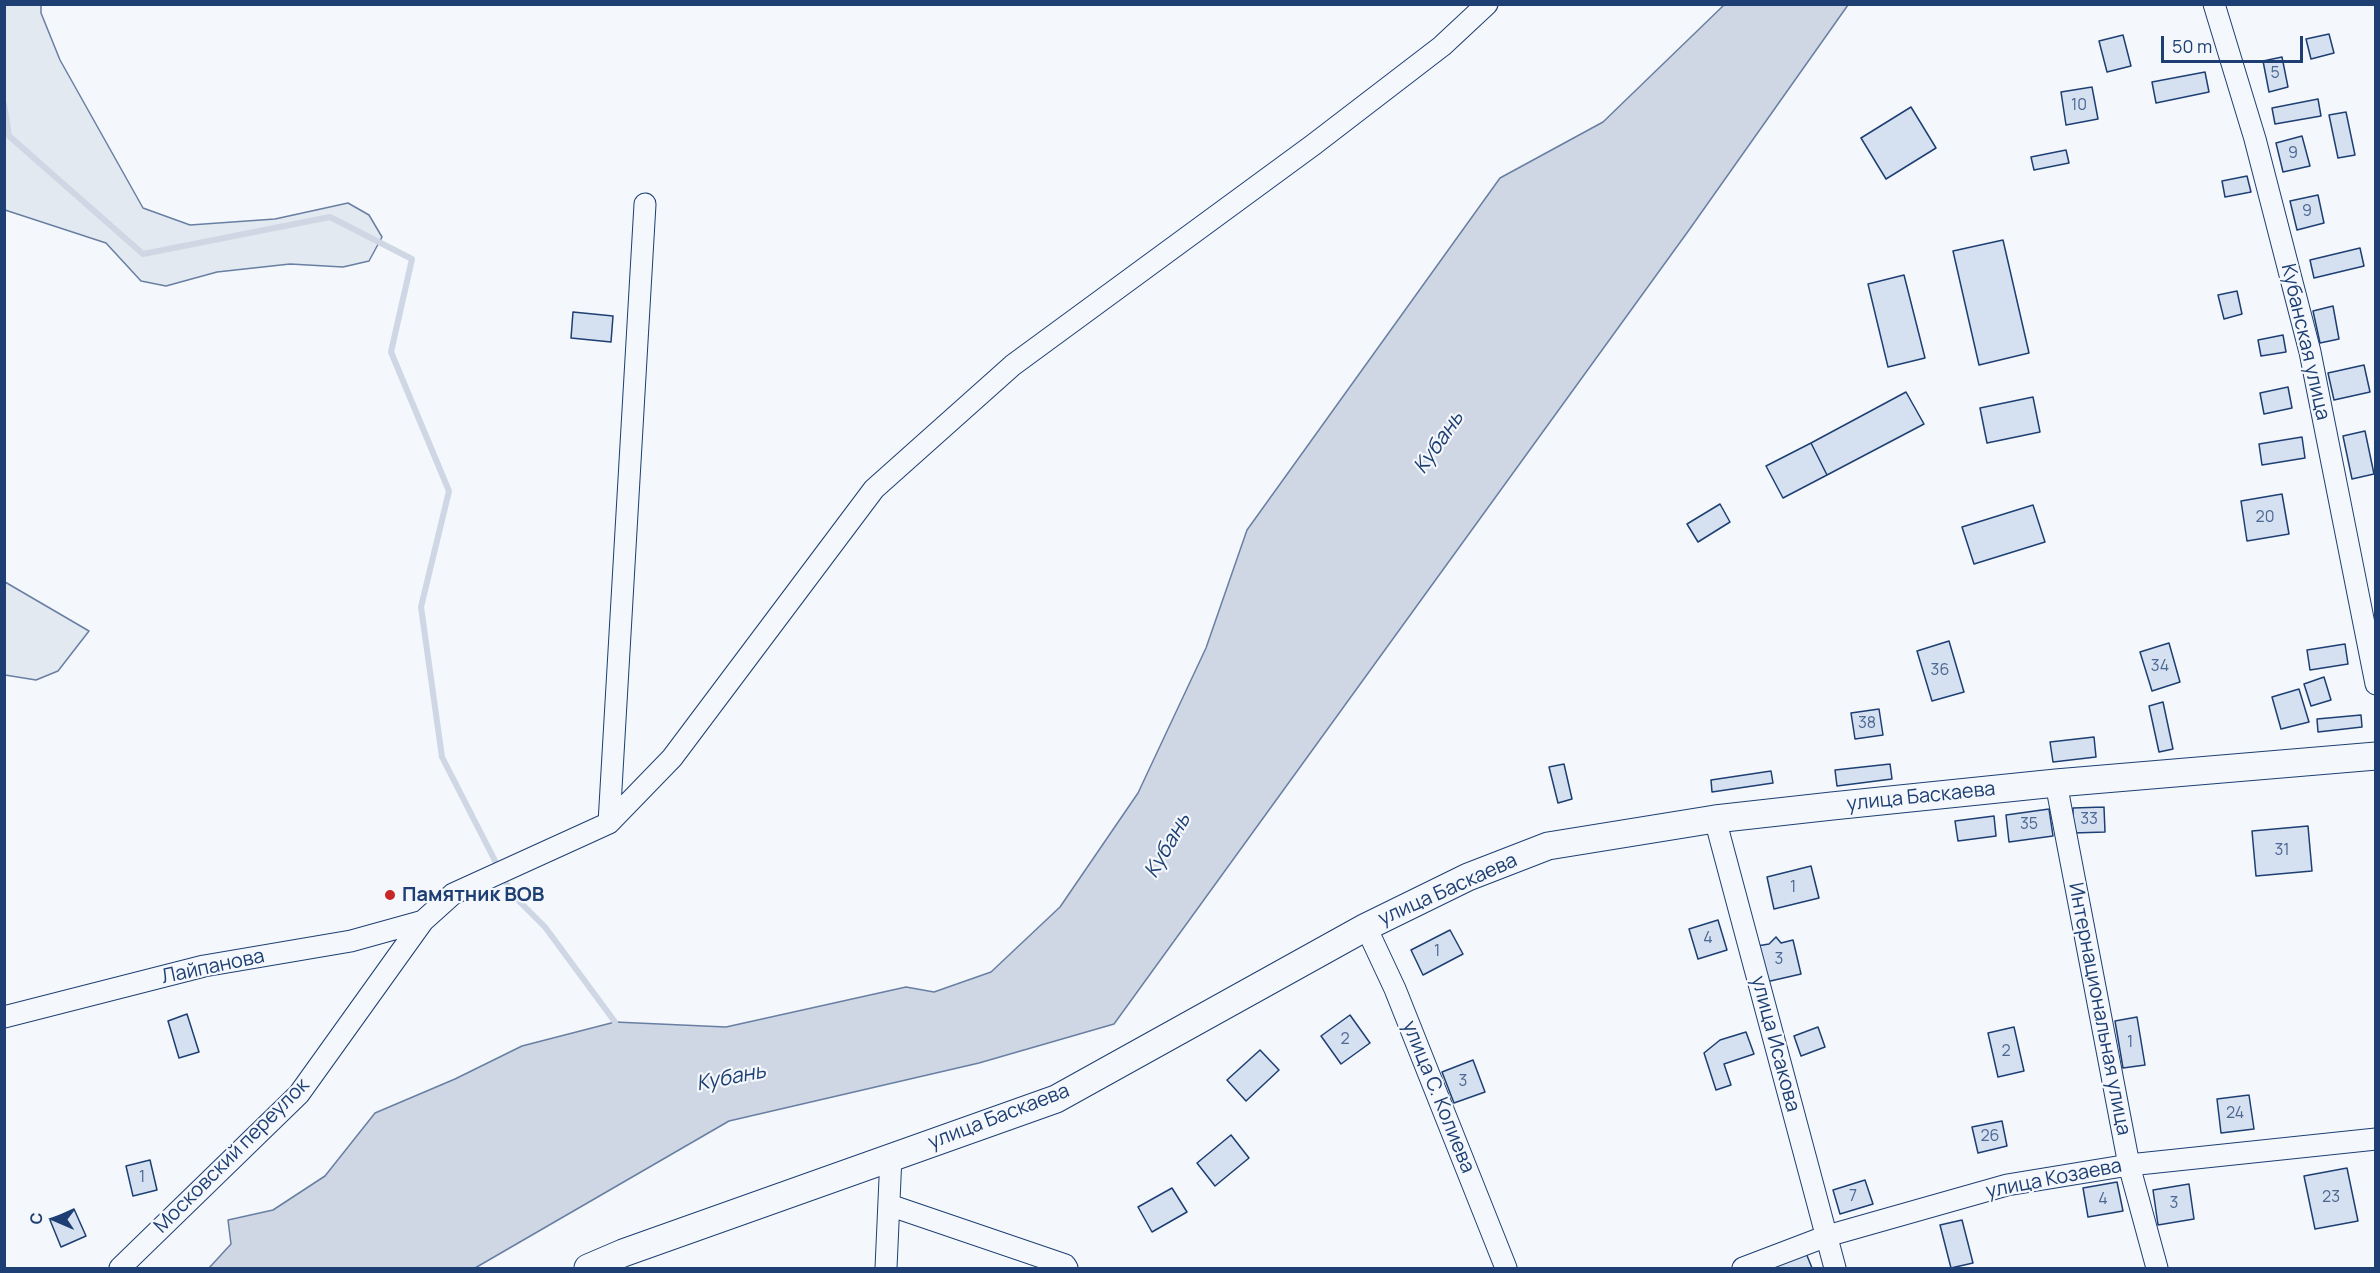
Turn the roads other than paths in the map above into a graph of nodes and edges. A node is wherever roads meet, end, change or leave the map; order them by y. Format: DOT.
graph roads {
  1 [pos="1487,4"];
  2 [pos="2214,4"];
  3 [pos="645,204"];
  4 [pos="2376,684"];
  5 [pos="2376,756"];
  6 [pos="2056,783"];
  7 [pos="1715,819"];
  8 [pos="609,823"];
  9 [pos="423,921"];
  10 [pos="1366,927"];
  11 [pos="4,1017"];
  12 [pos="2376,1139"];
  13 [pos="891,1156"];
  14 [pos="2128,1165"];
  15 [pos="889,1205"];
  16 [pos="1827,1236"];
  17 [pos="120,1269"];
  18 [pos="588,1269"];
  19 [pos="886,1269"];
  20 [pos="1067,1269"];
  21 [pos="1506,1269"];
  22 [pos="1743,1269"];
  23 [pos="1835,1269"];
  24 [pos="2157,1269"];
  1 -- 8 [label="street"];
  2 -- 4 [label="street, Кубанская улица"];
  3 -- 8 [label="street"];
  5 -- 6 [label="main road, улица Баскаева"];
  6 -- 7 [label="main road, улица Баскаева"];
  6 -- 14 [label="street, Интернациональная улица"];
  7 -- 10 [label="main road, улица Баскаева"];
  7 -- 16 [label="street, улица Исакова"];
  8 -- 9 [label="street"];
  9 -- 11 [label="street, Лайпанова"];
  9 -- 17 [label="street, Московский переулок"];
  10 -- 13 [label="main road, улица Баскаева"];
  10 -- 21 [label="street, улица С. Колиева"];
  12 -- 14 [label="street, улица Козаева"];
  13 -- 15 [label="street"];
  13 -- 18 [label="main road, улица Баскаева"];
  14 -- 16 [label="street, улица Козаева"];
  14 -- 24 [label="street, Интернациональная улица"];
  15 -- 19 [label="street"];
  15 -- 20 [label="street"];
  16 -- 22 [label="street, улица Козаева"];
  16 -- 23 [label="street, улица Исакова"];
}
